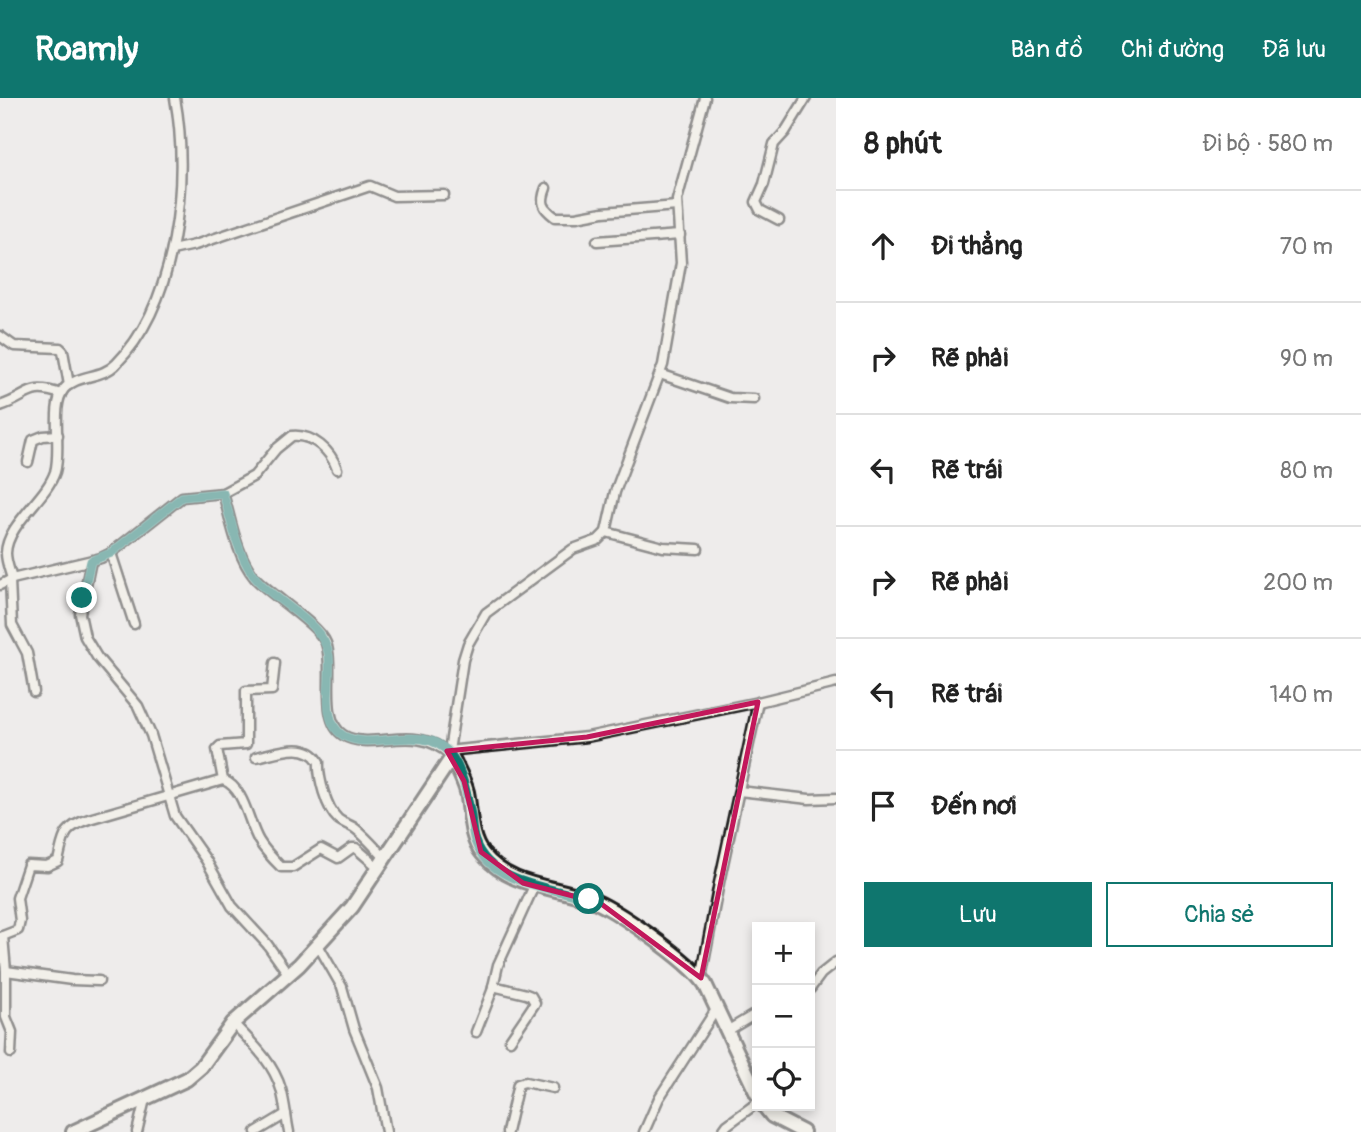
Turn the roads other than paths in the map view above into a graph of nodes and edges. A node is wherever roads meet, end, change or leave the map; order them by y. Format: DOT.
graph roads {
  1 [pos="175,98"];
  2 [pos="705,98"];
  3 [pos="806,98"];
  4 [pos="545,188"];
  5 [pos="444,195"];
  6 [pos="677,206"];
  7 [pos="779,220"];
  8 [pos="680,235"];
  9 [pos="597,241"];
  10 [pos="173,247"];
  11 [pos="0,336"];
  12 [pos="660,374"];
  13 [pos="69,385"];
  14 [pos="61,394"];
  15 [pos="754,399"];
  16 [pos="0,406"];
  17 [pos="58,435"];
  18 [pos="28,462"];
  19 [pos="337,469"];
  20 [pos="223,493"];
  21 [pos="606,532"];
  22 [pos="698,549"];
  23 [pos="111,553"];
  24 [pos="91,561"];
  25 [pos="11,579"];
  26 [pos="0,585"];
  27 [pos="134,624"];
  28 [pos="275,663"];
  29 [pos="836,683"];
  30 [pos="34,692"];
  31 [pos="758,702"];
  32 [pos="449,753"];
  33 [pos="256,757"];
  34 [pos="223,780"];
  35 [pos="739,791"];
  36 [pos="168,796"];
  37 [pos="836,798"];
  38 [pos="382,863"];
  39 [pos="534,886"];
  40 [pos="1,937"];
  41 [pos="318,945"];
  42 [pos="836,962"];
  43 [pos="6,971"];
  44 [pos="289,975"];
  45 [pos="701,978"];
  46 [pos="99,981"];
  47 [pos="813,985"];
  48 [pos="493,986"];
  49 [pos="717,1008"];
  50 [pos="752,1016"];
  51 [pos="233,1023"];
  52 [pos="727,1031"];
  53 [pos="476,1032"];
  54 [pos="510,1040"];
  55 [pos="11,1053"];
  56 [pos="752,1084"];
  57 [pos="553,1088"];
  58 [pos="145,1099"];
  59 [pos="752,1107"];
  60 [pos="768,1111"];
  61 [pos="286,1114"];
  62 [pos="103,1118"];
  63 [pos="73,1132"];
  64 [pos="100,1132"];
  65 [pos="137,1132"];
  66 [pos="256,1132"];
  67 [pos="289,1132"];
  68 [pos="386,1132"];
  69 [pos="507,1132"];
  70 [pos="644,1132"];
  71 [pos="722,1132"];
  72 [pos="803,1132"];
  1 -- 10 [label="street"];
  2 -- 6 [label="street"];
  3 -- 7 [label="street"];
  4 -- 6 [label="street"];
  5 -- 10 [label="street"];
  6 -- 8 [label="street"];
  8 -- 9 [label="street"];
  8 -- 12 [label="street"];
  10 -- 13 [label="street"];
  11 -- 13 [label="street"];
  12 -- 15 [label="street"];
  12 -- 21 [label="street"];
  13 -- 14 [label="street"];
  14 -- 16 [label="street"];
  14 -- 17 [label="street"];
  17 -- 18 [label="street"];
  17 -- 25 [label="street"];
  19 -- 20 [label="street"];
  20 -- 23 [label="street"];
  20 -- 32 [label="street"];
  21 -- 22 [label="street"];
  21 -- 32 [label="street"];
  23 -- 24 [label="street"];
  23 -- 27 [label="street"];
  24 -- 25 [label="street"];
  24 -- 36 [label="street"];
  25 -- 26 [label="street"];
  25 -- 30 [label="street"];
  28 -- 34 [label="street"];
  29 -- 31 [label="street"];
  31 -- 32 [label="street"];
  31 -- 35 [label="street"];
  32 -- 38 [label="street"];
  32 -- 39 [label="street"];
  33 -- 38 [label="street"];
  34 -- 36 [label="street"];
  34 -- 38 [label="street"];
  35 -- 37 [label="street"];
  35 -- 45 [label="street"];
  36 -- 40 [label="street"];
  36 -- 44 [label="street"];
  38 -- 41 [label="street"];
  39 -- 45 [label="street"];
  39 -- 48 [label="street"];
  40 -- 43 [label="street"];
  41 -- 44 [label="street"];
  41 -- 68 [label="street"];
  42 -- 47 [label="street"];
  43 -- 46 [label="street"];
  43 -- 55 [label="street"];
  44 -- 51 [label="street"];
  45 -- 49 [label="street"];
  48 -- 53 [label="street"];
  48 -- 54 [label="street"];
  49 -- 52 [label="street"];
  49 -- 70 [label="street"];
  50 -- 52 [label="street"];
  51 -- 58 [label="street"];
  51 -- 61 [label="street"];
  52 -- 56 [label="street"];
  57 -- 69 [label="street"];
  58 -- 62 [label="street"];
  58 -- 65 [label="street"];
  59 -- 71 [label="street"];
  60 -- 72 [label="street"];
  61 -- 66 [label="street"];
  61 -- 67 [label="street"];
  62 -- 63 [label="street"];
  62 -- 64 [label="street"];
}
